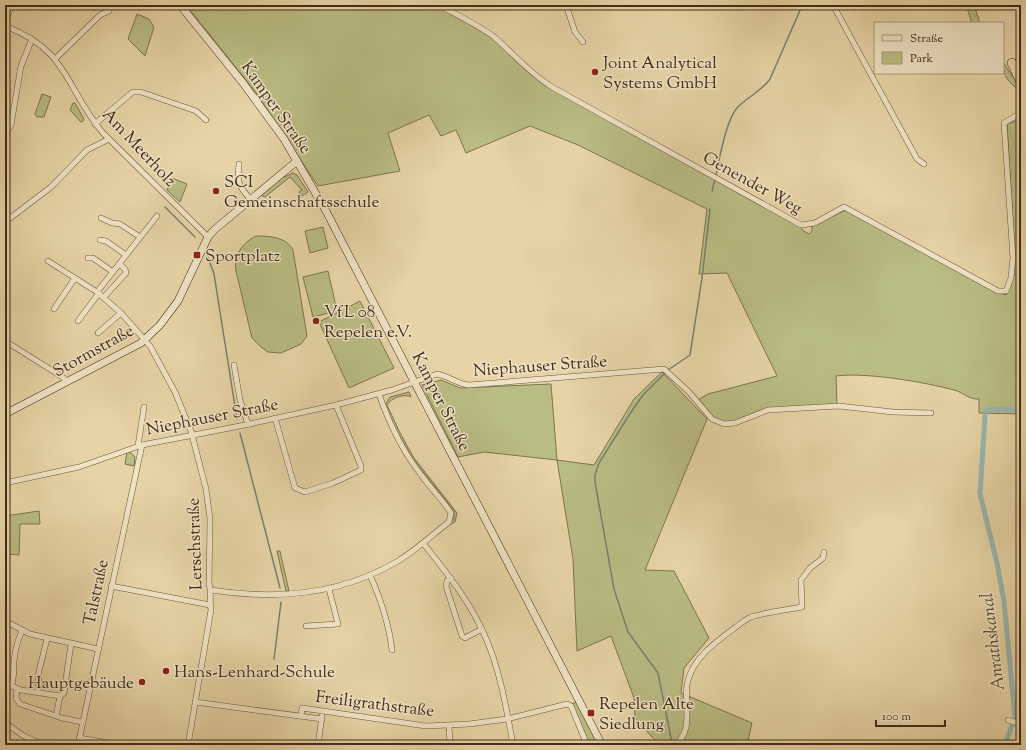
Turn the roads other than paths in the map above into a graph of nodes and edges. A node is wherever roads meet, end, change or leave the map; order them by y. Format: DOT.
graph roads {
  1 [pos="12,5"];
  2 [pos="180,5"];
  3 [pos="438,5"];
  4 [pos="566,5"];
  5 [pos="833,5"];
  6 [pos="109,11"];
  7 [pos="5,22"];
  8 [pos="5,26"];
  9 [pos="32,39"];
  10 [pos="583,42"];
  11 [pos="55,59"];
  12 [pos="1012,63"];
  13 [pos="1021,82"];
  14 [pos="1020,114"];
  15 [pos="206,120"];
  16 [pos="95,124"];
  17 [pos="5,135"];
  18 [pos="109,139"];
  19 [pos="297,161"];
  20 [pos="239,164"];
  21 [pos="924,164"];
  22 [pos="250,199"];
  23 [pos="157,216"];
  24 [pos="102,218"];
  25 [pos="5,222"];
  26 [pos="140,237"];
  27 [pos="208,237"];
  28 [pos="100,240"];
  29 [pos="126,255"];
  30 [pos="88,258"];
  31 [pos="48,261"];
  32 [pos="119,264"];
  33 [pos="113,272"];
  34 [pos="75,278"];
  35 [pos="100,294"];
  36 [pos="54,309"];
  37 [pos="121,313"];
  38 [pos="78,321"];
  39 [pos="98,333"];
  40 [pos="145,339"];
  41 [pos="5,341"];
  42 [pos="234,365"];
  43 [pos="67,381"];
  44 [pos="414,381"];
  45 [pos="379,394"];
  46 [pos="336,405"];
  47 [pos="144,408"];
  48 [pos="931,413"];
  49 [pos="5,414"];
  50 [pos="275,418"];
  51 [pos="248,424"];
  52 [pos="192,436"];
  53 [pos="140,445"];
  54 [pos="5,484"];
  55 [pos="424,543"];
  56 [pos="824,552"];
  57 [pos="370,575"];
  58 [pos="451,578"];
  59 [pos="111,586"];
  60 [pos="329,588"];
  61 [pos="211,590"];
  62 [pos="210,605"];
  63 [pos="5,620"];
  64 [pos="306,626"];
  65 [pos="482,629"];
  66 [pos="22,630"];
  67 [pos="47,638"];
  68 [pos="71,644"];
  69 [pos="98,650"];
  70 [pos="392,650"];
  71 [pos="5,683"];
  72 [pos="11,686"];
  73 [pos="17,688"];
  74 [pos="38,692"];
  75 [pos="60,696"];
  76 [pos="195,702"];
  77 [pos="323,711"];
  78 [pos="56,716"];
  79 [pos="301,716"];
  80 [pos="322,719"];
  81 [pos="507,719"];
  82 [pos="1008,720"];
  83 [pos="82,722"];
  84 [pos="5,723"];
  85 [pos="1019,723"];
  86 [pos="449,726"];
  87 [pos="79,738"];
  88 [pos="44,745"];
  89 [pos="78,745"];
  90 [pos="121,745"];
  91 [pos="188,745"];
  92 [pos="318,745"];
  93 [pos="450,745"];
  94 [pos="513,745"];
  95 [pos="587,745"];
  96 [pos="602,745"];
  97 [pos="675,745"];
  1 -- 7 [label="street"];
  2 -- 19 [label="main road, Kamper Straße"];
  3 -- 14 [label="street, Genender Weg"];
  4 -- 10 [label="street"];
  5 -- 21 [label="street"];
  6 -- 11 [label="street"];
  8 -- 9 [label="street, Am Meerholz"];
  9 -- 11 [label="street, Am Meerholz"];
  9 -- 17 [label="street"];
  11 -- 16 [label="street, Am Meerholz"];
  12 -- 13 [label="highway"];
  15 -- 16 [label="street"];
  16 -- 18 [label="street, Am Meerholz"];
  18 -- 25 [label="street"];
  18 -- 27 [label="street, Am Meerholz"];
  19 -- 22 [label="main road, Stormstraße"];
  19 -- 44 [label="main road, Kamper Straße"];
  20 -- 22 [label="street"];
  22 -- 27 [label="main road, Stormstraße"];
  23 -- 26 [label="street"];
  24 -- 26 [label="street"];
  26 -- 29 [label="street"];
  27 -- 40 [label="main road, Stormstraße"];
  28 -- 29 [label="street"];
  29 -- 32 [label="street"];
  30 -- 33 [label="street"];
  31 -- 34 [label="street, Lerschstraße"];
  32 -- 33 [label="street"];
  32 -- 35 [label="street"];
  33 -- 35 [label="street"];
  34 -- 35 [label="street, Lerschstraße"];
  34 -- 36 [label="street"];
  35 -- 37 [label="street, Lerschstraße"];
  35 -- 38 [label="street"];
  37 -- 39 [label="street"];
  37 -- 40 [label="street, Lerschstraße"];
  40 -- 43 [label="main road, Stormstraße"];
  40 -- 52 [label="street, Lerschstraße"];
  41 -- 43 [label="street"];
  42 -- 51 [label="street"];
  43 -- 49 [label="main road, Stormstraße"];
  44 -- 45 [label="street, Niephauser Straße"];
  44 -- 48 [label="street, Niephauser Straße"];
  44 -- 96 [label="main road, Kamper Straße"];
  45 -- 46 [label="street, Niephauser Straße"];
  45 -- 55 [label="street"];
  46 -- 50 [label="street, Niephauser Straße"];
  46 -- 50 [label="street"];
  47 -- 53 [label="street, Niephauser Straße"];
  50 -- 51 [label="street, Niephauser Straße"];
  51 -- 52 [label="street, Niephauser Straße"];
  52 -- 53 [label="street, Niephauser Straße"];
  52 -- 61 [label="street, Lerschstraße"];
  53 -- 54 [label="street, Niephauser Straße"];
  53 -- 59 [label="street, Talstraße"];
  55 -- 57 [label="street"];
  55 -- 58 [label="street"];
  56 -- 97 [label="street"];
  57 -- 60 [label="street"];
  57 -- 70 [label="street"];
  58 -- 65 [label="street"];
  58 -- 65 [label="street"];
  59 -- 62 [label="street"];
  59 -- 69 [label="street, Talstraße"];
  60 -- 61 [label="street"];
  60 -- 64 [label="street"];
  61 -- 62 [label="street, Lerschstraße"];
  62 -- 76 [label="street, Lerschstraße"];
  63 -- 66 [label="street"];
  65 -- 81 [label="street"];
  66 -- 67 [label="street"];
  66 -- 72 [label="street"];
  67 -- 68 [label="street"];
  67 -- 74 [label="street"];
  68 -- 69 [label="street"];
  68 -- 75 [label="street"];
  69 -- 83 [label="street, Talstraße"];
  71 -- 72 [label="street"];
  72 -- 73 [label="street"];
  73 -- 74 [label="street"];
  73 -- 78 [label="street"];
  74 -- 75 [label="street"];
  75 -- 78 [label="street"];
  76 -- 79 [label="street, Freiligrathstraße"];
  76 -- 91 [label="street, Lerschstraße"];
  77 -- 79 [label="street, Freiligrathstraße"];
  77 -- 80 [label="street"];
  77 -- 86 [label="street, Freiligrathstraße"];
  78 -- 83 [label="street"];
  79 -- 80 [label="street, Freiligrathstraße"];
  80 -- 92 [label="street"];
  81 -- 86 [label="street, Freiligrathstraße"];
  81 -- 94 [label="street"];
  81 -- 95 [label="street, Freiligrathstraße"];
  82 -- 85 [label="street"];
  83 -- 87 [label="street, Talstraße"];
  84 -- 88 [label="street"];
  86 -- 93 [label="street"];
  87 -- 89 [label="street, Talstraße"];
  87 -- 90 [label="street"];
}
